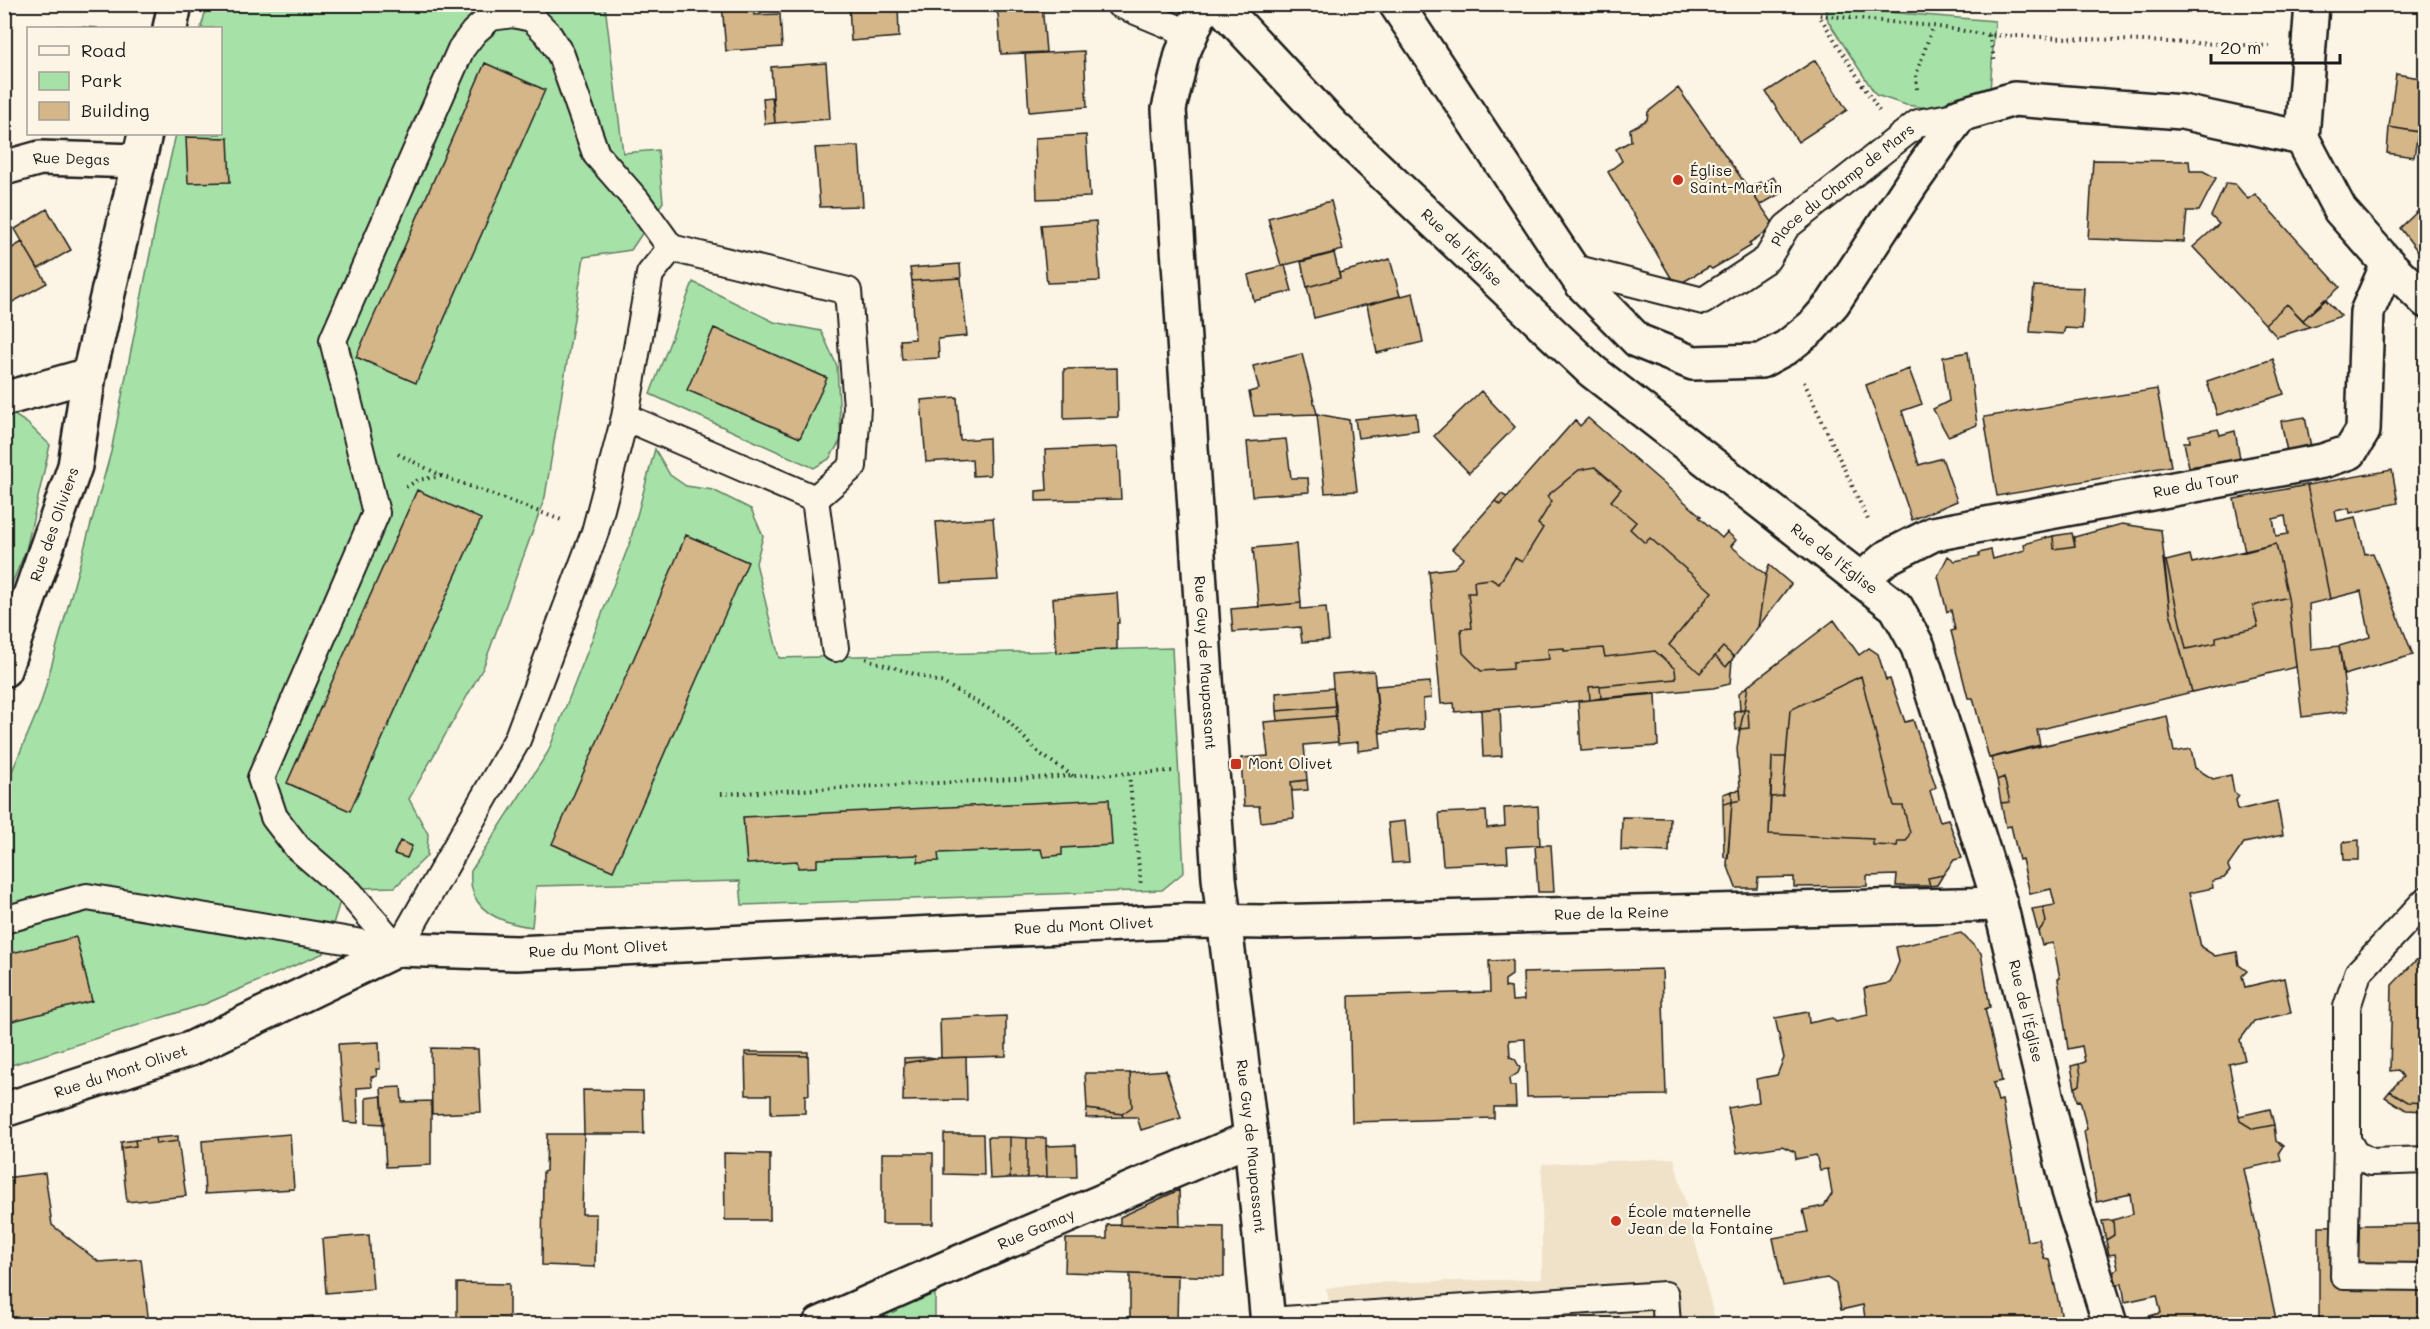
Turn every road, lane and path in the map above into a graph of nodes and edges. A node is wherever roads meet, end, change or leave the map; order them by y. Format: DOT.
graph roads {
  1 [pos="176,4"];
  2 [pos="1119,4"];
  3 [pos="1204,4"];
  4 [pos="1220,4"];
  5 [pos="1396,4"];
  6 [pos="2312,4"];
  7 [pos="1934,26"];
  8 [pos="170,27"];
  9 [pos="1191,34"];
  10 [pos="2308,48"];
  11 [pos="1960,115"];
  12 [pos="1918,123"];
  13 [pos="2302,138"];
  14 [pos="1896,140"];
  15 [pos="142,147"];
  16 [pos="4,168"];
  17 [pos="671,248"];
  18 [pos="2388,264"];
  19 [pos="1570,267"];
  20 [pos="2426,300"];
  21 [pos="1787,347"];
  22 [pos="89,375"];
  23 [pos="4,399"];
  24 [pos="625,417"];
  25 [pos="442,476"];
  26 [pos="815,499"];
  27 [pos="595,532"];
  28 [pos="1886,558"];
  29 [pos="1861,579"];
  30 [pos="836,648"];
  31 [pos="4,670"];
  32 [pos="1210,769"];
  33 [pos="1129,774"];
  34 [pos="1073,776"];
  35 [pos="721,794"];
  36 [pos="2426,900"];
  37 [pos="2000,904"];
  38 [pos="4,920"];
  39 [pos="1224,922"];
  40 [pos="1145,923"];
  41 [pos="398,949"];
  42 [pos="4,1110"];
  43 [pos="1251,1138"];
  44 [pos="2347,1140"];
  45 [pos="2426,1160"];
  46 [pos="2426,1277"];
  47 [pos="1268,1323"];
  48 [pos="820,1324"];
  49 [pos="1667,1324"];
  50 [pos="2110,1324"];
  1 -- 8 [label="street"];
  2 -- 9 [label="lane"];
  3 -- 9 [label="street, Rue Guy de Maupassant"];
  4 -- 29 [label="street, Rue de l'Église"];
  5 -- 19 [label="street"];
  6 -- 10 [label="street"];
  7 -- 10 [label="path"];
  7 -- 12 [label="path"];
  7 -- 14 [label="path"];
  9 -- 32 [label="street, Rue Guy de Maupassant"];
  10 -- 13 [label="street"];
  11 -- 12 [label="lane, Place du Champ de Mars"];
  11 -- 13 [label="street"];
  11 -- 21 [label="street"];
  12 -- 14 [label="lane, Place du Champ de Mars"];
  13 -- 18 [label="street"];
  14 -- 19 [label="lane, Place du Champ de Mars"];
  15 -- 16 [label="street, Rue Degas"];
  15 -- 22 [label="street, Rue des Oliviers"];
  17 -- 24 [label="lane"];
  17 -- 26 [label="lane"];
  17 -- 41 [label="lane"];
  18 -- 20 [label="street"];
  18 -- 28 [label="street, Rue du Tour"];
  19 -- 21 [label="street"];
  21 -- 28 [label="path"];
  22 -- 23 [label="street"];
  22 -- 31 [label="street, Rue des Oliviers"];
  24 -- 26 [label="lane"];
  24 -- 27 [label="lane"];
  25 -- 27 [label="path"];
  26 -- 30 [label="lane"];
  27 -- 41 [label="lane"];
  28 -- 29 [label="street, Rue du Tour"];
  29 -- 37 [label="street, Rue de l'Église"];
  30 -- 34 [label="path"];
  32 -- 33 [label="path"];
  32 -- 39 [label="street, Rue Guy de Maupassant"];
  33 -- 34 [label="path"];
  33 -- 40 [label="path"];
  34 -- 35 [label="path"];
  36 -- 44 [label="lane"];
  37 -- 39 [label="street, Rue de la Reine"];
  37 -- 50 [label="street, Rue de l'Église"];
  38 -- 41 [label="lane"];
  39 -- 40 [label="street, Rue du Mont Olivet"];
  39 -- 43 [label="street, Rue Guy de Maupassant"];
  40 -- 41 [label="street, Rue du Mont Olivet"];
  41 -- 42 [label="street, Rue du Mont Olivet"];
  43 -- 47 [label="street, Rue Guy de Maupassant"];
  43 -- 48 [label="street, Rue Gamay"];
  44 -- 45 [label="lane"];
  44 -- 46 [label="lane"];
  47 -- 49 [label="lane"];
}
